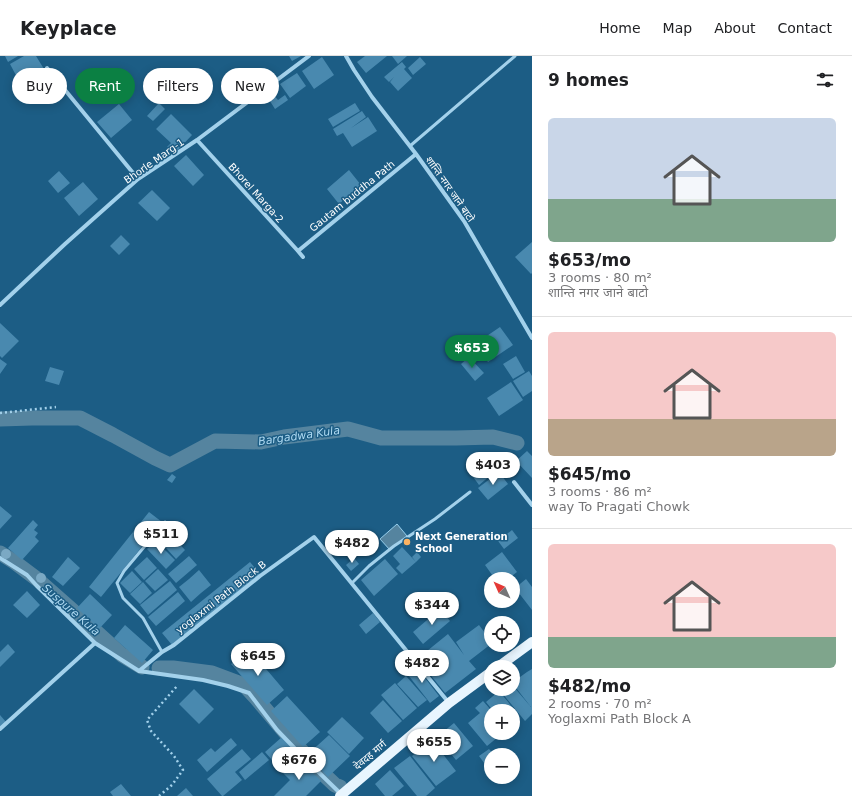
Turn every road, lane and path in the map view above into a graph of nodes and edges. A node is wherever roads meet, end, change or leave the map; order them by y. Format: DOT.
graph roads {
  1 [pos="309,56"];
  2 [pos="346,56"];
  3 [pos="515,56"];
  4 [pos="67,92"];
  5 [pos="197,140"];
  6 [pos="410,146"];
  7 [pos="416,154"];
  8 [pos="138,179"];
  9 [pos="298,251"];
  10 [pos="303,258"];
  11 [pos="0,305"];
  12 [pos="532,337"];
  13 [pos="56,407"];
  14 [pos="0,413"];
  15 [pos="514,482"];
  16 [pos="470,492"];
  17 [pos="532,505"];
  18 [pos="165,522"];
  19 [pos="0,558"];
  20 [pos="352,583"];
  21 [pos="532,642"];
  22 [pos="95,643"];
  23 [pos="162,652"];
  24 [pos="508,660"];
  25 [pos="139,671"];
  26 [pos="185,677"];
  27 [pos="484,677"];
  28 [pos="449,703"];
  29 [pos="0,729"];
  30 [pos="342,795"];
  31 [pos="159,796"];
  1 -- 5 [label="street, Bhorle Marg-1"];
  2 -- 6 [label="street, शान्ति नगर जाने बाटो"];
  3 -- 6 [label="lane"];
  4 -- 8 [label="street"];
  5 -- 8 [label="street, Bhorle Marg-1"];
  5 -- 9 [label="street, Bhorel Marga-2"];
  6 -- 7 [label="street, शान्ति नगर जाने बाटो"];
  7 -- 9 [label="street, Gautam buddha Path"];
  7 -- 12 [label="street, शान्ति नगर जाने बाटो"];
  8 -- 11 [label="street, Bhorle Marg-1"];
  9 -- 10 [label="street, Bhorel Marga-2"];
  13 -- 14 [label="path"];
  15 -- 17 [label="street"];
  16 -- 20 [label="lane"];
  18 -- 23 [label="lane"];
  19 -- 22 [label="street"];
  20 -- 23 [label="street, yoglaxmi Path Block B"];
  20 -- 28 [label="street"];
  21 -- 24 [label="main road"];
  22 -- 25 [label="street"];
  22 -- 29 [label="street"];
  23 -- 25 [label="street, yoglaxmi Path Block B"];
  25 -- 26 [label="street"];
  26 -- 30 [label="street"];
  26 -- 31 [label="path"];
  27 -- 28 [label="main road, देवदह मार्ग"];
  28 -- 30 [label="main road, देवदह मार्ग"];
}
